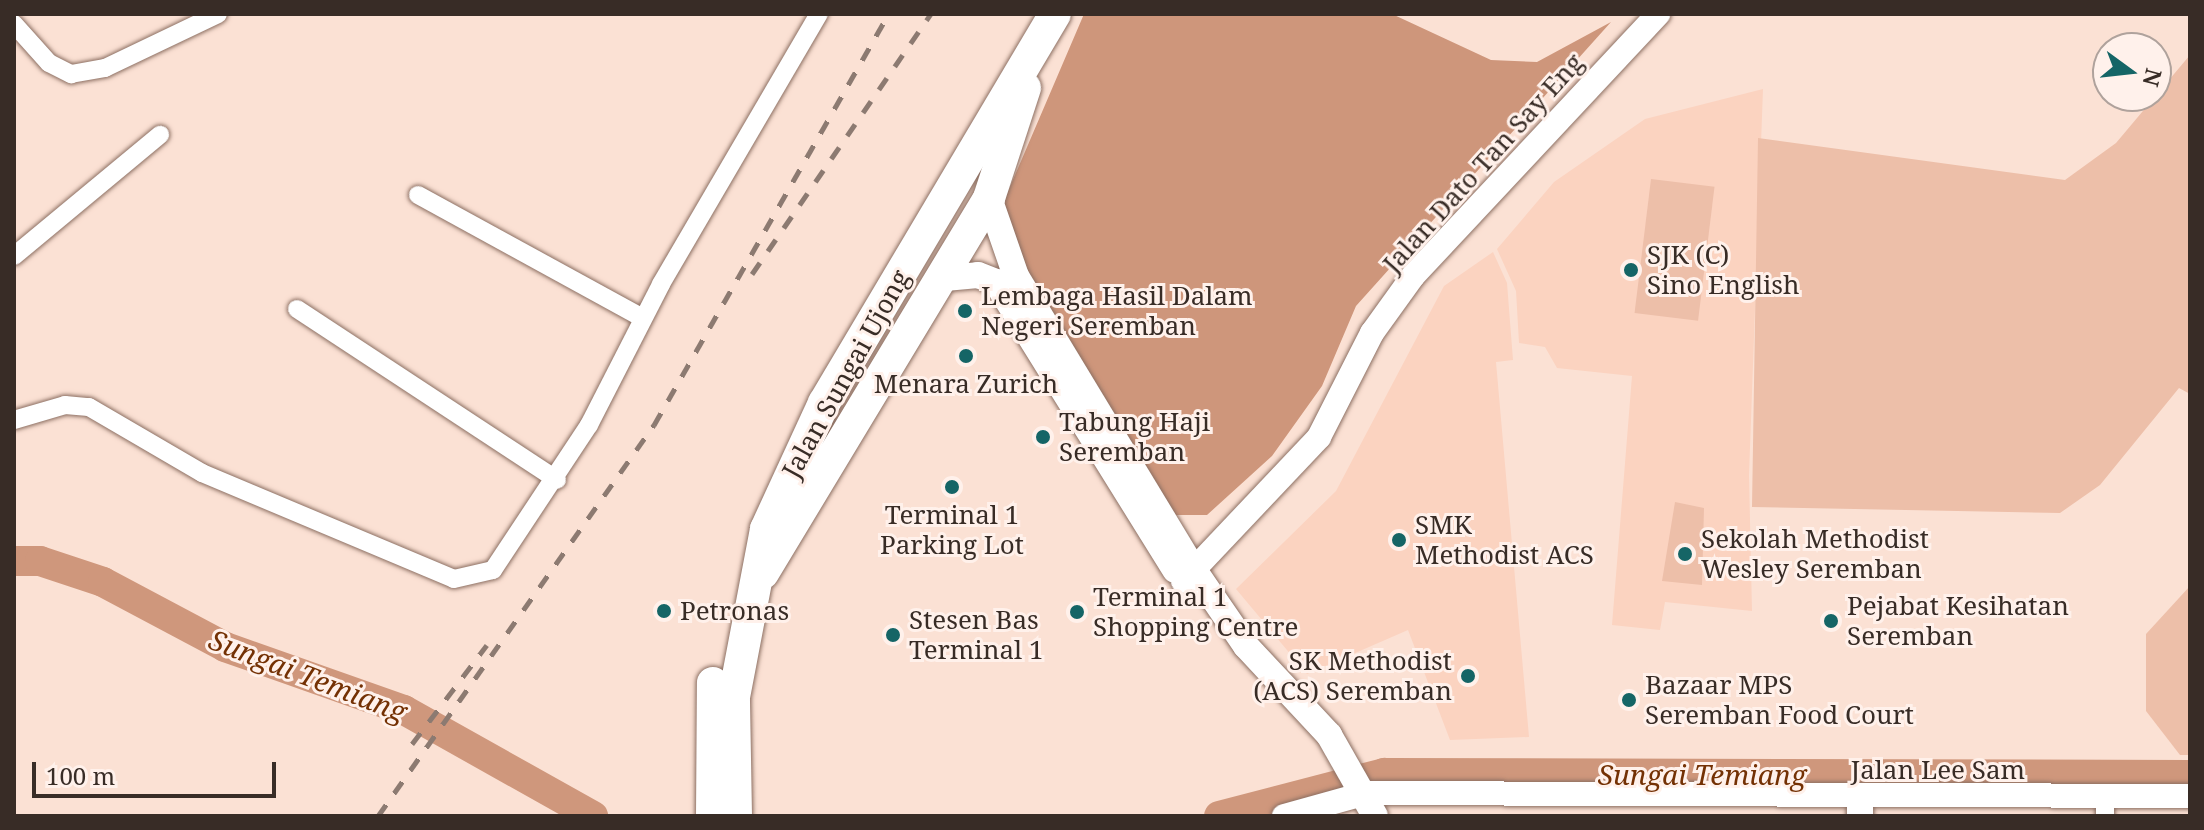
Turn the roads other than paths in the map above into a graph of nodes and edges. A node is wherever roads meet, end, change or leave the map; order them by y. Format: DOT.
graph roads {
  1 [pos="218,14"];
  2 [pos="819,14"];
  3 [pos="1055,14"];
  4 [pos="1658,14"];
  5 [pos="14,24"];
  6 [pos="1034,28"];
  7 [pos="160,135"];
  8 [pos="418,195"];
  9 [pos="989,198"];
  10 [pos="14,256"];
  11 [pos="945,278"];
  12 [pos="297,309"];
  13 [pos="643,318"];
  14 [pos="1036,327"];
  15 [pos="14,420"];
  16 [pos="557,480"];
  17 [pos="1188,575"];
  18 [pos="748,595"];
  19 [pos="2190,796"];
  20 [pos="1359,798"];
  21 [pos="1860,807"];
  22 [pos="2105,807"];
  23 [pos="712,816"];
  24 [pos="736,816"];
  25 [pos="1284,816"];
  1 -- 5 [label="street"];
  2 -- 13 [label="street"];
  3 -- 6 [label="highway, Jalan Sungai Ujong"];
  4 -- 17 [label="street, Jalan Dato Tan Say Eng"];
  6 -- 9 [label="highway"];
  6 -- 18 [label="highway, Jalan Sungai Ujong"];
  6 -- 23 [label="highway, Jalan Sungai Ujong"];
  7 -- 10 [label="street"];
  8 -- 13 [label="street"];
  9 -- 11 [label="highway"];
  9 -- 14 [label="main road"];
  11 -- 14 [label="main road"];
  11 -- 18 [label="highway"];
  12 -- 16 [label="street"];
  13 -- 16 [label="street"];
  14 -- 17 [label="main road"];
  15 -- 16 [label="street"];
  17 -- 20 [label="main road"];
  18 -- 24 [label="highway, Jalan Sungai Ujong"];
  19 -- 22 [label="street, Jalan Lee Sam"];
  20 -- 21 [label="street, Jalan Lee Sam"];
  20 -- 25 [label="street, Jalan Lee Sam"];
  21 -- 22 [label="street, Jalan Lee Sam"];
}
